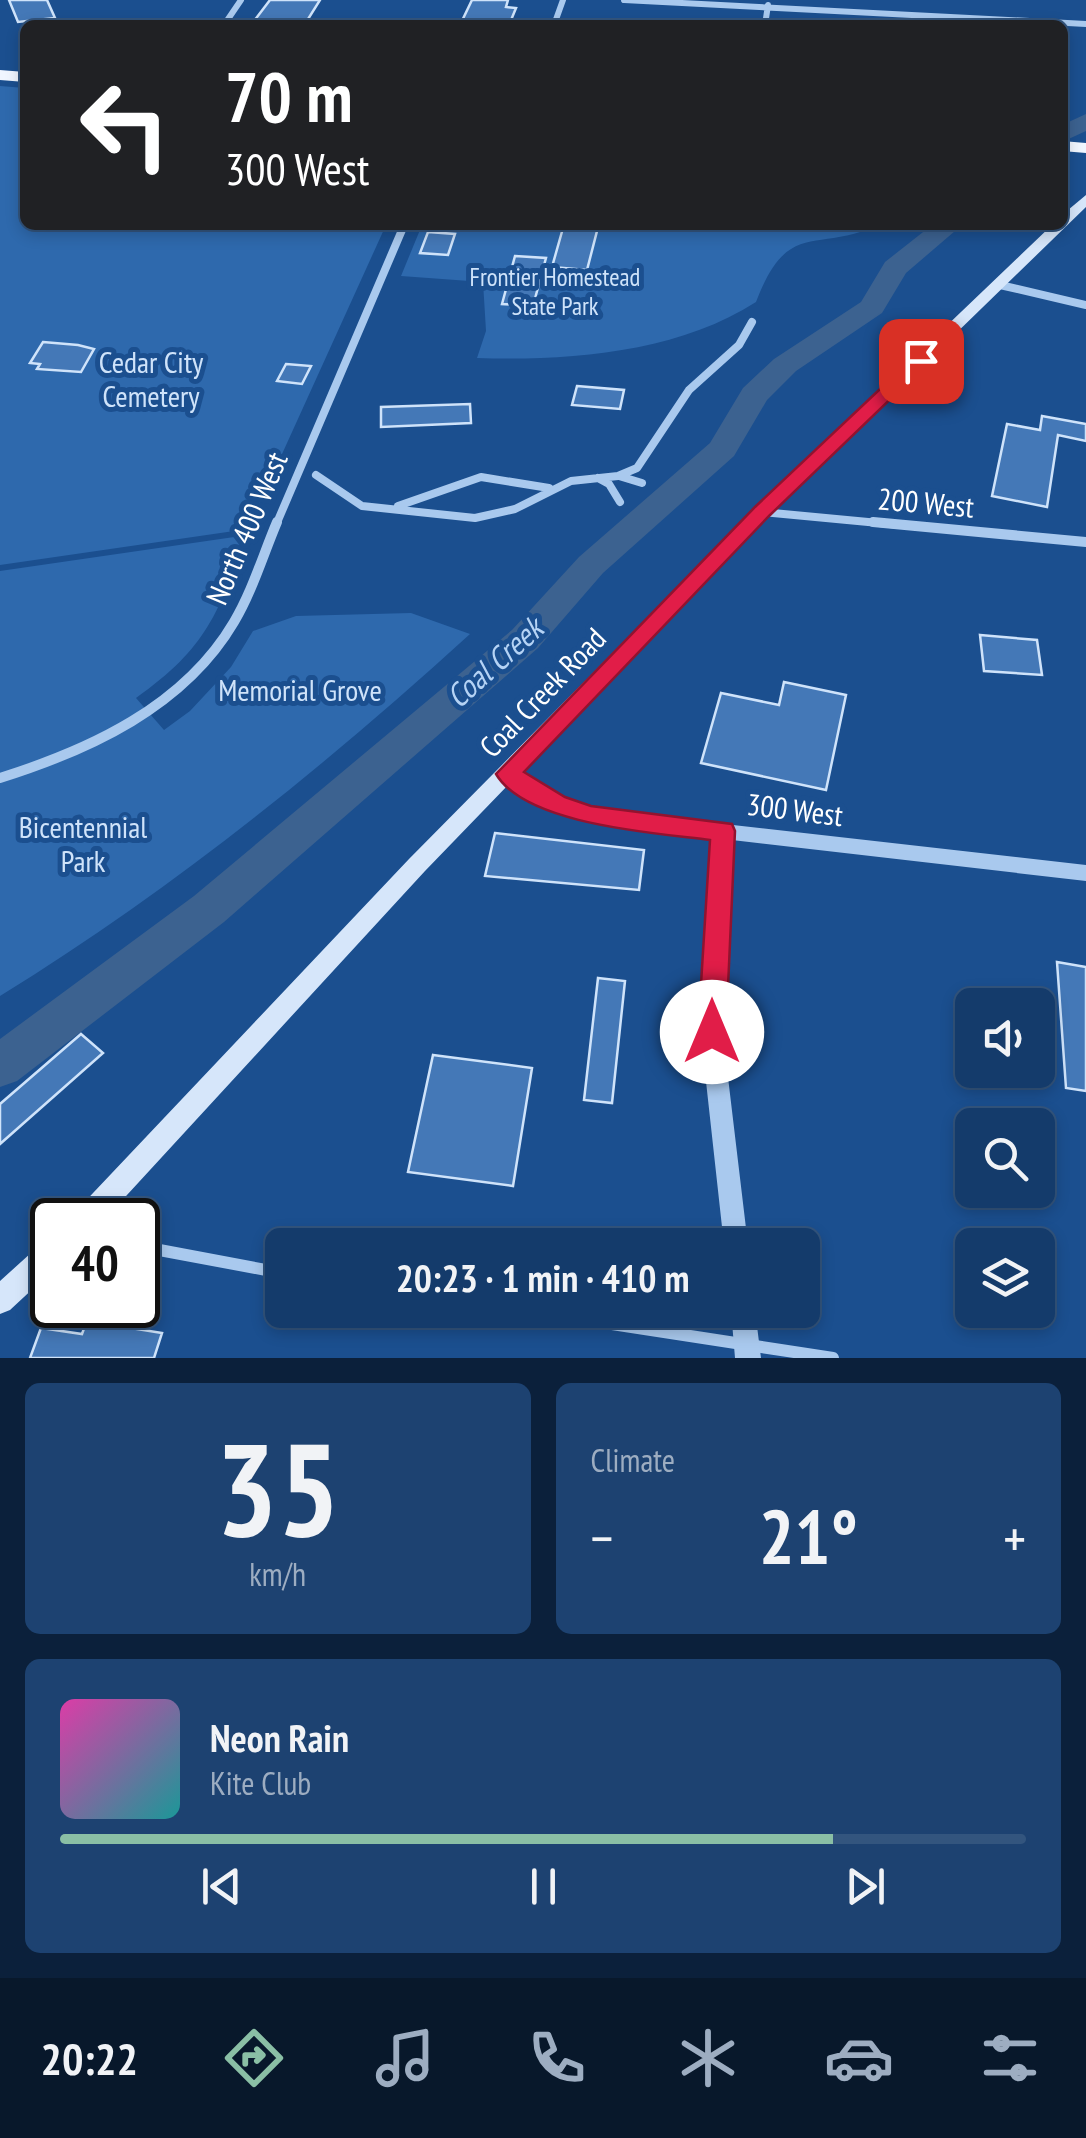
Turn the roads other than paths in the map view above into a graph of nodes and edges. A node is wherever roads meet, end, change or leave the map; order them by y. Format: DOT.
graph roads {
  1 [pos="624,0"];
  2 [pos="883,0"];
  3 [pos="702,2"];
  4 [pos="768,5"];
  5 [pos="883,12"];
  6 [pos="766,20"];
  7 [pos="1018,20"];
  8 [pos="1086,199"];
  9 [pos="1068,217"];
  10 [pos="402,230"];
  11 [pos="1055,230"];
  12 [pos="1000,286"];
  13 [pos="1086,305"];
  14 [pos="752,322"];
  15 [pos="316,475"];
  16 [pos="618,476"];
  17 [pos="597,477"];
  18 [pos="642,483"];
  19 [pos="554,488"];
  20 [pos="620,502"];
  21 [pos="392,508"];
  22 [pos="762,512"];
  23 [pos="1086,542"];
  24 [pos="508,774"];
  25 [pos="0,778"];
  26 [pos="723,831"];
  27 [pos="1086,873"];
  28 [pos="110,1198"];
  29 [pos="734,1228"];
  30 [pos="160,1250"];
  31 [pos="265,1270"];
  32 [pos="30,1273"];
  33 [pos="0,1300"];
  34 [pos="618,1328"];
  35 [pos="748,1352"];
  36 [pos="834,1358"];
  1 -- 3 [label="street"];
  2 -- 5 [label="street"];
  3 -- 4 [label="street"];
  4 -- 5 [label="street"];
  4 -- 6 [label="street"];
  5 -- 7 [label="street"];
  8 -- 9 [label="main road, Coal Creek Road"];
  10 -- 25 [label="street, North 400 West"];
  11 -- 12 [label="main road, Coal Creek Road"];
  12 -- 13 [label="street"];
  12 -- 22 [label="main road, Coal Creek Road"];
  14 -- 16 [label="street"];
  15 -- 21 [label="street"];
  16 -- 17 [label="street"];
  16 -- 18 [label="street"];
  17 -- 19 [label="street"];
  17 -- 20 [label="street"];
  19 -- 21 [label="street"];
  19 -- 21 [label="street"];
  22 -- 23 [label="street, 200 West"];
  22 -- 24 [label="main road, Coal Creek Road"];
  24 -- 26 [label="street, 300 West"];
  24 -- 28 [label="main road, Coal Creek Road"];
  26 -- 27 [label="street, 300 West"];
  26 -- 29 [label="street"];
  30 -- 31 [label="street"];
  32 -- 33 [label="main road"];
  34 -- 35 [label="street"];
  35 -- 36 [label="street"];
}
